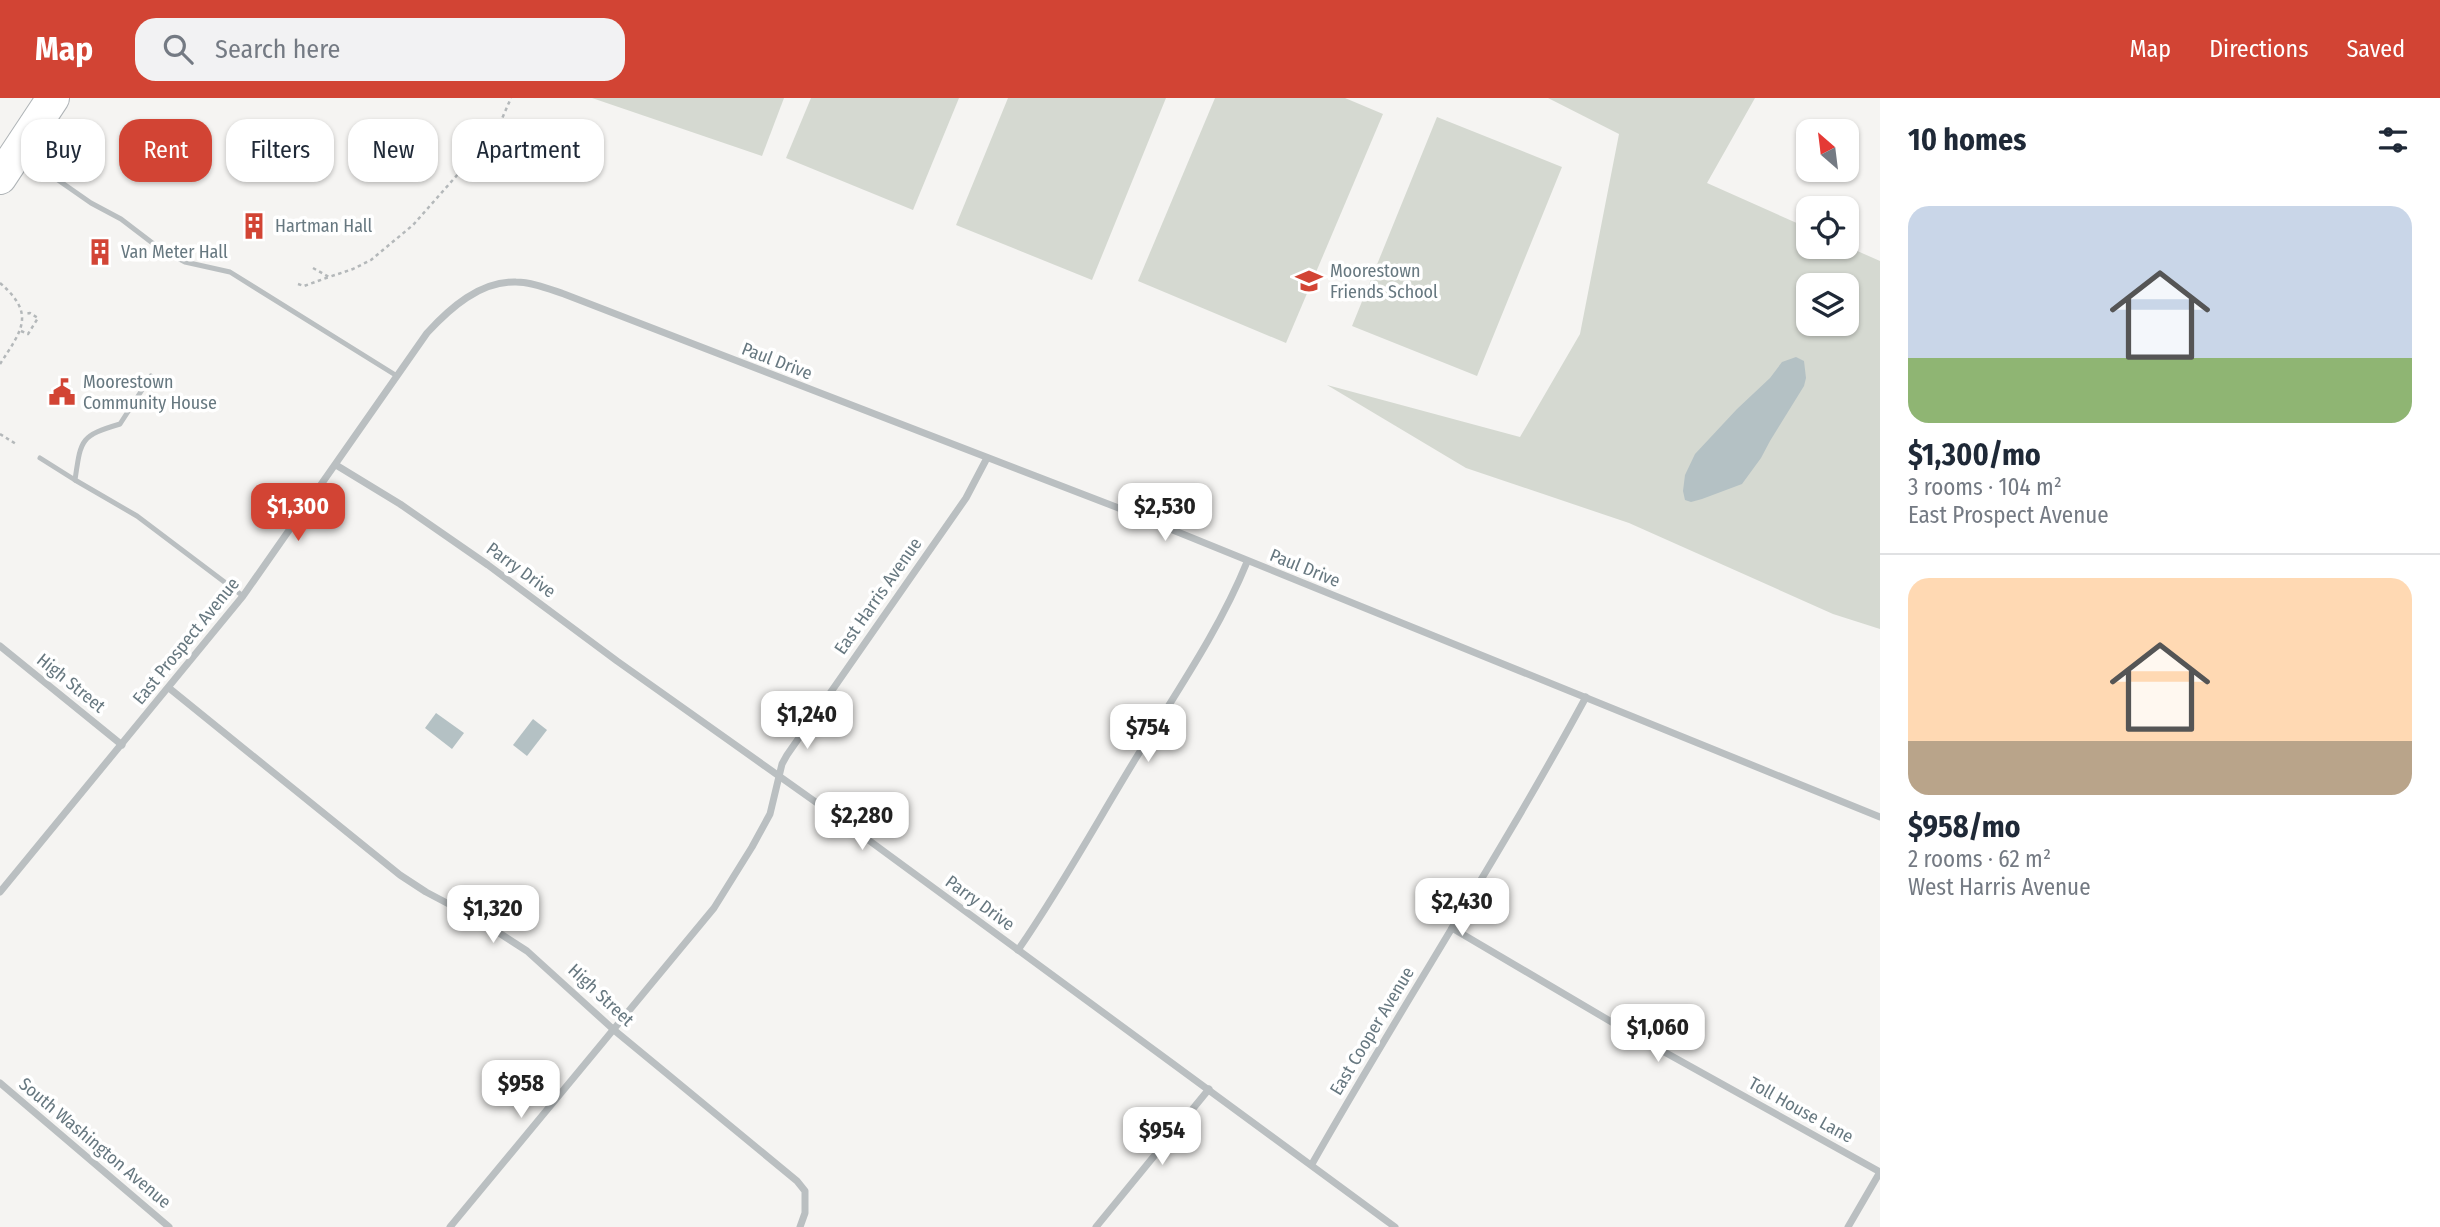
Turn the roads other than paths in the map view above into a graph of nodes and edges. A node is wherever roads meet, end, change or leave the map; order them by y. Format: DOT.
graph roads {
  1 [pos="52,98"];
  2 [pos="13,149"];
  3 [pos="0,178"];
  4 [pos="444,314"];
  5 [pos="151,376"];
  6 [pos="397,376"];
  7 [pos="40,458"];
  8 [pos="987,458"];
  9 [pos="336,465"];
  10 [pos="75,480"];
  11 [pos="1247,562"];
  12 [pos="243,596"];
  13 [pos="0,646"];
  14 [pos="169,688"];
  15 [pos="1586,697"];
  16 [pos="121,746"];
  17 [pos="779,776"];
  18 [pos="1880,817"];
  19 [pos="0,892"];
  20 [pos="1452,928"];
  21 [pos="1018,950"];
  22 [pos="614,1030"];
  23 [pos="0,1083"];
  24 [pos="1209,1089"];
  25 [pos="1312,1164"];
  26 [pos="1880,1172"];
  27 [pos="1385,1224"];
  28 [pos="169,1227"];
  29 [pos="450,1227"];
  30 [pos="800,1227"];
  31 [pos="1096,1227"];
  32 [pos="1395,1227"];
  33 [pos="1848,1227"];
  1 -- 2 [label="main road"];
  2 -- 3 [label="main road"];
  2 -- 6 [label="lane"];
  4 -- 6 [label="street, East Prospect Avenue"];
  4 -- 8 [label="street, Paul Drive"];
  5 -- 10 [label="lane"];
  6 -- 9 [label="street, East Prospect Avenue"];
  7 -- 10 [label="lane"];
  8 -- 11 [label="street, Paul Drive"];
  8 -- 17 [label="street, East Harris Avenue"];
  9 -- 12 [label="street, East Prospect Avenue"];
  9 -- 17 [label="street, Parry Drive"];
  10 -- 12 [label="lane"];
  11 -- 15 [label="street, Paul Drive"];
  11 -- 21 [label="street"];
  12 -- 14 [label="street, East Prospect Avenue"];
  13 -- 16 [label="street, High Street"];
  14 -- 16 [label="street, East Prospect Avenue"];
  14 -- 22 [label="street, High Street"];
  15 -- 18 [label="street, Paul Drive"];
  15 -- 20 [label="street, East Cooper Avenue"];
  16 -- 19 [label="street, East Prospect Avenue"];
  17 -- 21 [label="street, Parry Drive"];
  17 -- 22 [label="street, East Harris Avenue"];
  20 -- 25 [label="street, East Cooper Avenue"];
  20 -- 26 [label="street, Toll House Lane"];
  21 -- 24 [label="street, Parry Drive"];
  22 -- 29 [label="street, East Harris Avenue"];
  22 -- 30 [label="street, High Street"];
  23 -- 28 [label="street, South Washington Avenue"];
  24 -- 25 [label="street, Parry Drive"];
  24 -- 31 [label="street"];
  25 -- 27 [label="street, Parry Drive"];
  26 -- 33 [label="street"];
  27 -- 32 [label="street, Parry Drive"];
}
